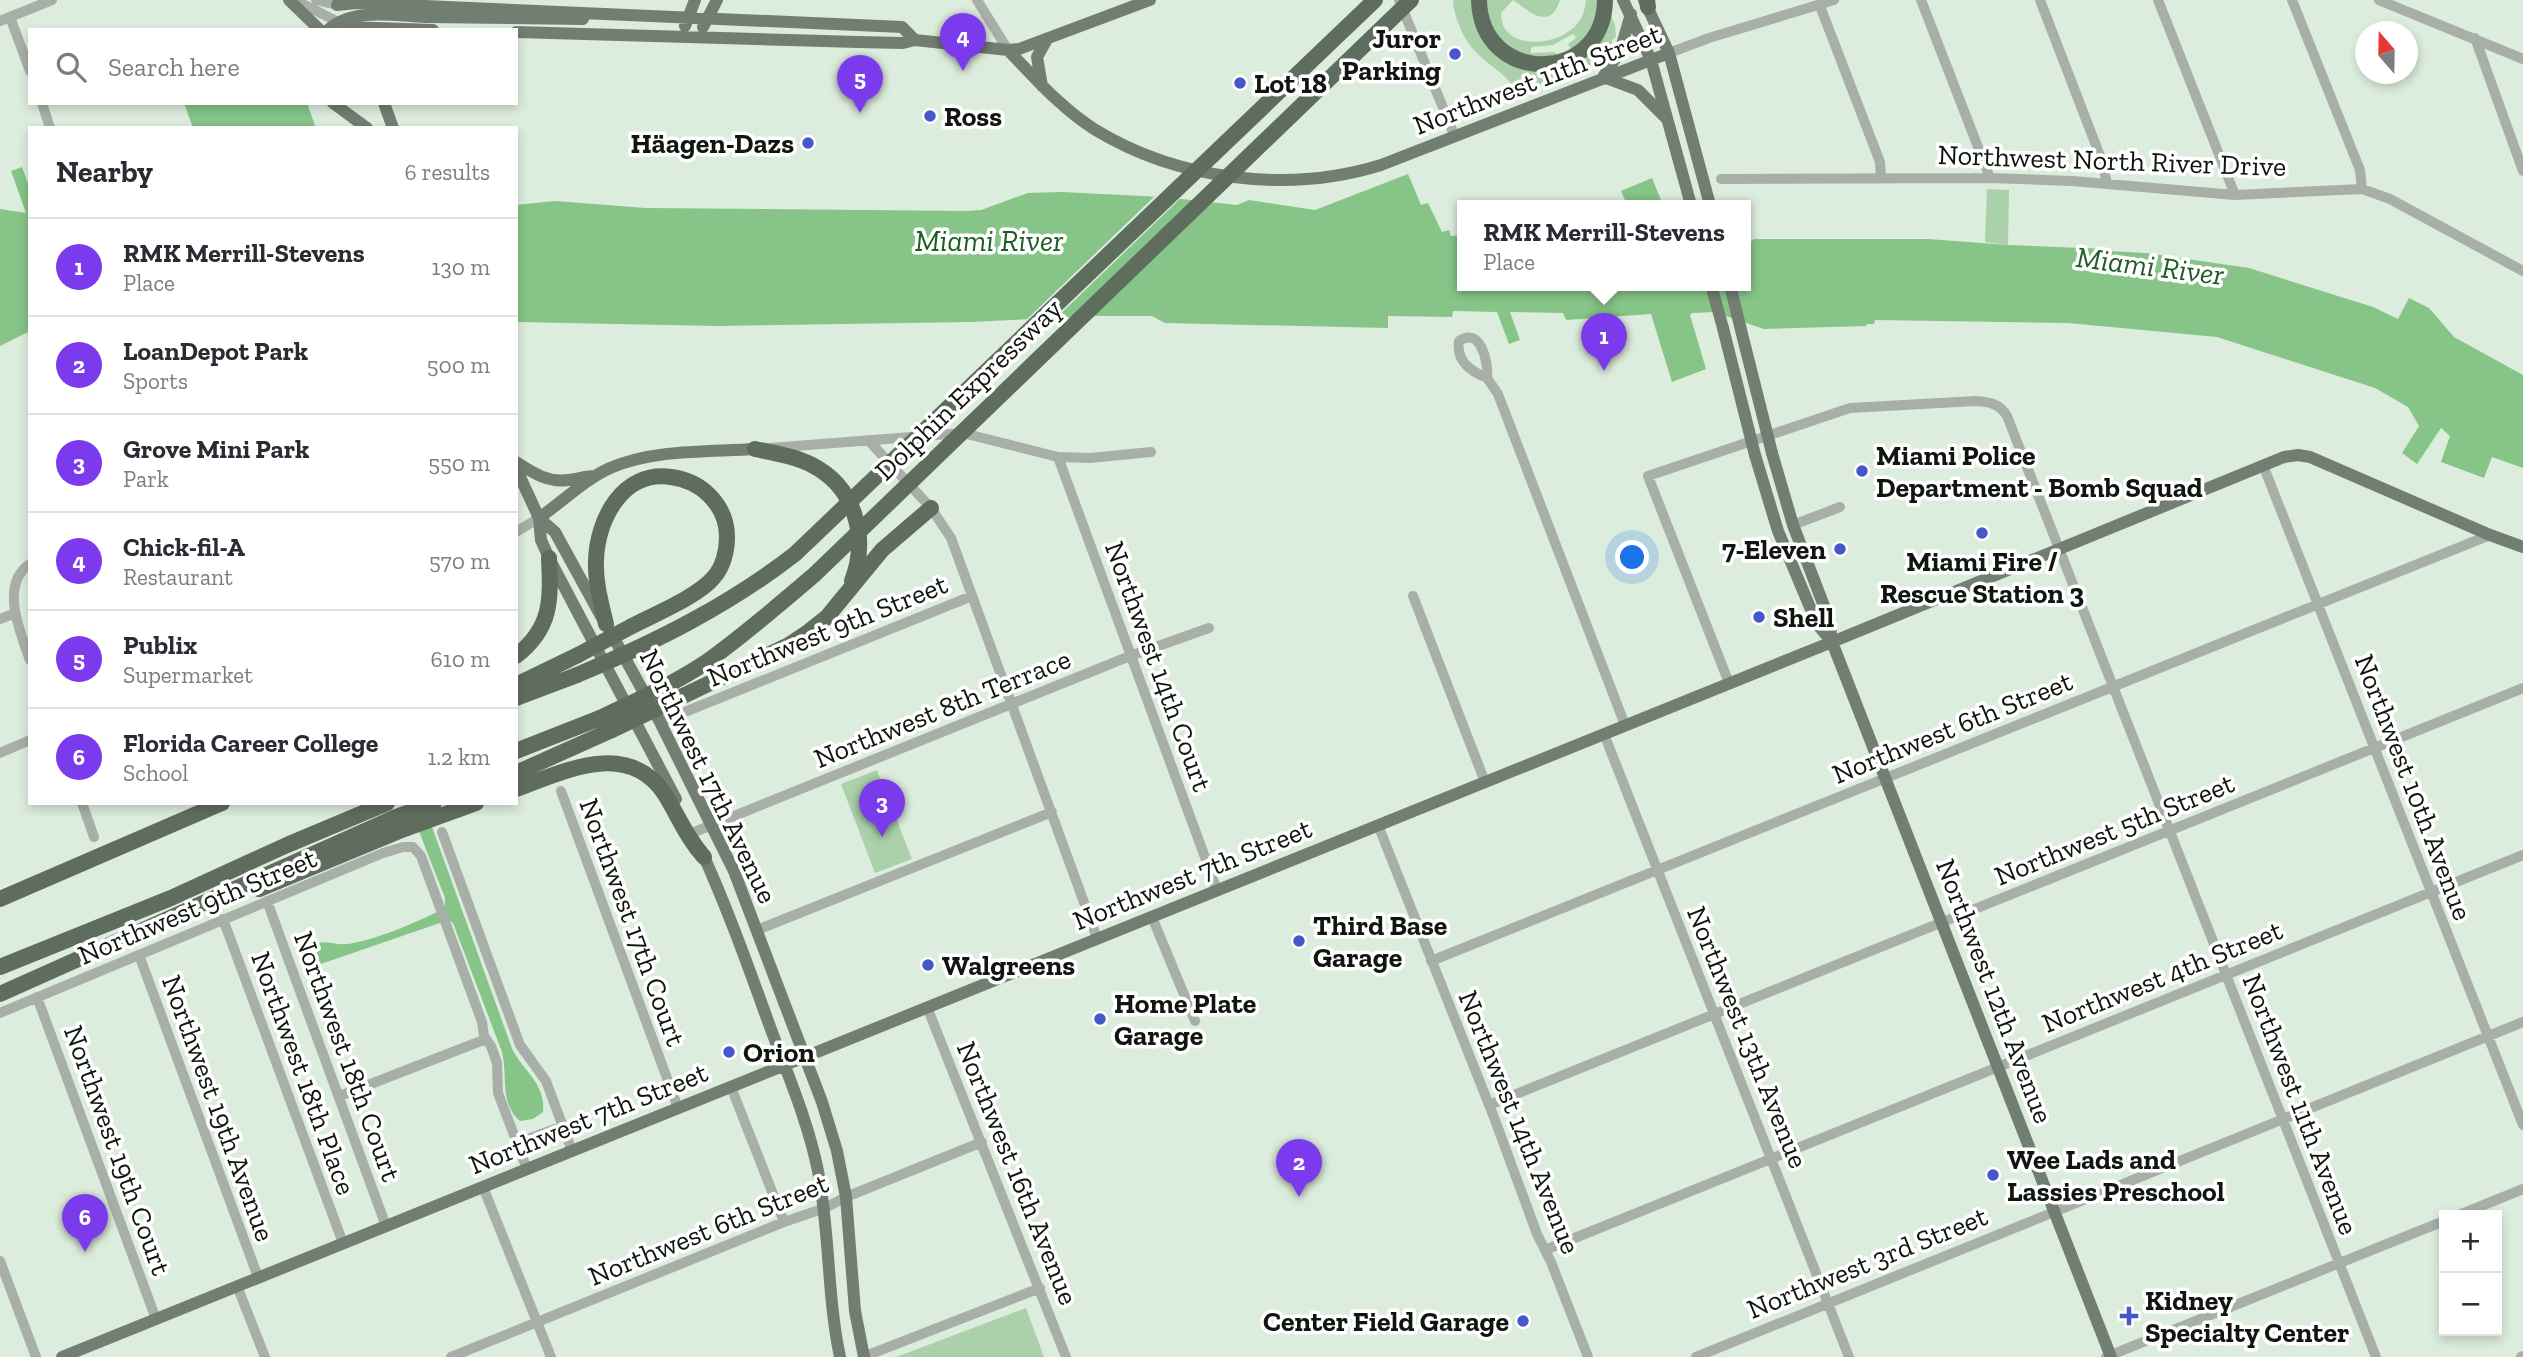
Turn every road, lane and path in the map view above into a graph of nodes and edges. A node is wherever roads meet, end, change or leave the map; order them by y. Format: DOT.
graph roads {
  1 [pos="52,0"];
  2 [pos="289,0"];
  3 [pos="295,0"];
  4 [pos="316,0"];
  5 [pos="695,0"];
  6 [pos="717,0"];
  7 [pos="977,0"];
  8 [pos="1150,0"];
  9 [pos="1375,0"];
  10 [pos="1399,0"];
  11 [pos="1411,0"];
  12 [pos="1479,0"];
  13 [pos="1605,0"];
  14 [pos="1623,0"];
  15 [pos="1834,0"];
  16 [pos="1921,0"];
  17 [pos="2040,0"];
  18 [pos="2158,0"];
  19 [pos="2292,0"];
  20 [pos="2379,0"];
  21 [pos="336,2"];
  22 [pos="1646,2"];
  23 [pos="1820,5"];
  24 [pos="1631,14"];
  25 [pos="615,16"];
  26 [pos="5,19"];
  27 [pos="687,19"];
  28 [pos="706,20"];
  29 [pos="318,28"];
  30 [pos="330,28"];
  31 [pos="350,28"];
  32 [pos="518,32"];
  33 [pos="682,36"];
  34 [pos="699,37"];
  35 [pos="2475,38"];
  36 [pos="915,40"];
  37 [pos="1046,41"];
  38 [pos="1008,50"];
  39 [pos="1669,53"];
  40 [pos="2523,59"];
  41 [pos="1651,60"];
  42 [pos="28,67"];
  43 [pos="1604,78"];
  44 [pos="1042,86"];
  45 [pos="43,105"];
  46 [pos="336,105"];
  47 [pos="385,105"];
  48 [pos="1668,121"];
  49 [pos="49,126"];
  50 [pos="364,126"];
  51 [pos="392,126"];
  52 [pos="1455,137"];
  53 [pos="2523,171"];
  54 [pos="1881,177"];
  55 [pos="1990,178"];
  56 [pos="1721,179"];
  57 [pos="2107,184"];
  58 [pos="2362,189"];
  59 [pos="2235,195"];
  60 [pos="1689,200"];
  61 [pos="1709,200"];
  62 [pos="2523,271"];
  63 [pos="1714,291"];
  64 [pos="1732,291"];
  65 [pos="1487,378"];
  66 [pos="869,441"];
  67 [pos="755,449"];
  68 [pos="1152,452"];
  69 [pos="1058,457"];
  70 [pos="518,463"];
  71 [pos="2263,465"];
  72 [pos="518,472"];
  73 [pos="596,476"];
  74 [pos="931,508"];
  75 [pos="1839,508"];
  76 [pos="539,518"];
  77 [pos="1793,524"];
  78 [pos="518,531"];
  79 [pos="2490,535"];
  80 [pos="2523,547"];
  81 [pos="2059,549"];
  82 [pos="549,558"];
  83 [pos="28,565"];
  84 [pos="846,596"];
  85 [pos="972,596"];
  86 [pos="1413,596"];
  87 [pos="2318,604"];
  88 [pos="13,614"];
  89 [pos="0,619"];
  90 [pos="606,624"];
  91 [pos="1209,628"];
  92 [pos="1832,642"];
  93 [pos="518,654"];
  94 [pos="28,655"];
  95 [pos="1130,656"];
  96 [pos="1729,683"];
  97 [pos="518,684"];
  98 [pos="2112,686"];
  99 [pos="2523,688"];
  100 [pos="518,697"];
  101 [pos="1012,704"];
  102 [pos="660,722"];
  103 [pos="1625,725"];
  104 [pos="1604,734"];
  105 [pos="28,741"];
  106 [pos="2375,748"];
  107 [pos="518,750"];
  108 [pos="0,752"];
  109 [pos="518,772"];
  110 [pos="1886,778"];
  111 [pos="1486,782"];
  112 [pos="518,788"];
  113 [pos="561,791"];
  114 [pos="83,805"];
  115 [pos="217,805"];
  116 [pos="428,805"];
  117 [pos="471,805"];
  118 [pos="1052,812"];
  119 [pos="394,817"];
  120 [pos="712,825"];
  121 [pos="1378,825"];
  122 [pos="2169,831"];
  123 [pos="442,832"];
  124 [pos="692,833"];
  125 [pos="94,837"];
  126 [pos="2523,855"];
  127 [pos="704,857"];
  128 [pos="1658,870"];
  129 [pos="1217,890"];
  130 [pos="2431,892"];
  131 [pos="0,899"];
  132 [pos="267,901"];
  133 [pos="1152,916"];
  134 [pos="223,919"];
  135 [pos="1942,923"];
  136 [pos="757,930"];
  137 [pos="1097,939"];
  138 [pos="139,955"];
  139 [pos="1431,961"];
  140 [pos="0,967"];
  141 [pos="2226,975"];
  142 [pos="0,994"];
  143 [pos="37,998"];
  144 [pos="927,1007"];
  145 [pos="0,1013"];
  146 [pos="1714,1014"];
  147 [pos="1195,1021"];
  148 [pos="2523,1022"];
  149 [pos="2488,1035"];
  150 [pos="485,1038"];
  151 [pos="805,1057"];
  152 [pos="785,1065"];
  153 [pos="1999,1067"];
  154 [pos="731,1087"];
  155 [pos="340,1096"];
  156 [pos="1489,1105"];
  157 [pos="678,1108"];
  158 [pos="2283,1118"];
  159 [pos="2523,1125"];
  160 [pos="563,1126"];
  161 [pos="982,1142"];
  162 [pos="517,1143"];
  163 [pos="572,1151"];
  164 [pos="1770,1158"];
  165 [pos="527,1169"];
  166 [pos="483,1187"];
  167 [pos="2523,1189"];
  168 [pos="845,1197"];
  169 [pos="825,1208"];
  170 [pos="2471,1210"];
  171 [pos="2054,1211"];
  172 [pos="784,1222"];
  173 [pos="2439,1223"];
  174 [pos="386,1226"];
  175 [pos="343,1243"];
  176 [pos="1545,1250"];
  177 [pos="0,1261"];
  178 [pos="2340,1263"];
  179 [pos="258,1278"];
  180 [pos="237,1286"];
  181 [pos="1040,1288"];
  182 [pos="1828,1302"];
  183 [pos="156,1319"];
  184 [pos="537,1322"];
  185 [pos="2109,1356"];
  186 [pos="36,1357"];
  187 [pos="62,1357"];
  188 [pos="265,1357"];
  189 [pos="451,1357"];
  190 [pos="551,1357"];
  191 [pos="841,1357"];
  192 [pos="863,1357"];
  193 [pos="1066,1357"];
  194 [pos="1588,1357"];
  195 [pos="1696,1357"];
  196 [pos="1849,1357"];
  197 [pos="2376,1357"];
  1 -- 26 [label="street"];
  2 -- 29 [label="main road"];
  3 -- 31 [label="street"];
  4 -- 21 [label="street"];
  5 -- 27 [label="main road"];
  6 -- 28 [label="main road"];
  7 -- 38 [label="street"];
  8 -- 37 [label="main road"];
  9 -- 100 [label="highway, Dolphin Expressway, bridge"];
  10 -- 52 [label="street"];
  11 -- 107 [label="highway, Dolphin Expressway, bridge"];
  12 -- 13 [label="highway"];
  14 -- 24 [label="main road"];
  15 -- 23 [label="street, Northwest 11th Street"];
  16 -- 55 [label="street"];
  17 -- 57 [label="street"];
  18 -- 59 [label="street"];
  19 -- 58 [label="street"];
  20 -- 35 [label="street"];
  21 -- 25 [label="main road"];
  21 -- 31 [label="main road"];
  22 -- 39 [label="main road"];
  23 -- 39 [label="street, Northwest 11th Street"];
  23 -- 54 [label="street"];
  24 -- 41 [label="main road"];
  24 -- 43 [label="main road"];
  25 -- 27 [label="main road"];
  25 -- 30 [label="main road, bridge"];
  26 -- 42 [label="street"];
  27 -- 28 [label="main road"];
  27 -- 33 [label="main road"];
  28 -- 34 [label="main road"];
  28 -- 36 [label="main road"];
  32 -- 33 [label="main road"];
  33 -- 34 [label="main road"];
  34 -- 36 [label="main road"];
  35 -- 40 [label="street"];
  35 -- 53 [label="street"];
  36 -- 38 [label="main road"];
  37 -- 38 [label="main road"];
  37 -- 44 [label="main road"];
  38 -- 44 [label="main road"];
  39 -- 41 [label="main road, Northwest 11th Street"];
  39 -- 61 [label="main road"];
  41 -- 43 [label="main road, Northwest 11th Street"];
  41 -- 48 [label="main road"];
  43 -- 48 [label="main road"];
  43 -- 52 [label="main road, Northwest 11th Street"];
  44 -- 52 [label="main road, Northwest 11th Street"];
  45 -- 49 [label="street"];
  46 -- 50 [label="main road"];
  47 -- 51 [label="main road"];
  48 -- 60 [label="main road"];
  54 -- 55 [label="street, Northwest North River Drive"];
  54 -- 56 [label="street, Northwest North River Drive"];
  55 -- 57 [label="street, Northwest North River Drive"];
  57 -- 59 [label="street, Northwest North River Drive"];
  58 -- 59 [label="street, Northwest North River Drive"];
  58 -- 62 [label="street, Northwest North River Drive"];
  63 -- 92 [label="main road, Northwest 12th Avenue, bridge"];
  64 -- 77 [label="main road, Northwest 12th Avenue, bridge"];
  65 -- 103 [label="street"];
  66 -- 67 [label="street"];
  66 -- 69 [label="street"];
  66 -- 74 [label="street"];
  67 -- 73 [label="main road"];
  67 -- 84 [label="highway"];
  68 -- 69 [label="street"];
  69 -- 95 [label="street, Northwest 14th Court"];
  70 -- 73 [label="main road"];
  71 -- 79 [label="main road, Northwest 7th Street"];
  71 -- 81 [label="main road, Northwest 7th Street"];
  71 -- 87 [label="street, Northwest 10th Avenue"];
  72 -- 76 [label="main road, Northwest 17th Avenue"];
  73 -- 76 [label="main road"];
  74 -- 84 [label="highway"];
  74 -- 85 [label="street"];
  75 -- 77 [label="street"];
  76 -- 78 [label="street"];
  76 -- 82 [label="main road, Northwest 17th Avenue"];
  76 -- 90 [label="main road, Northwest 17th Avenue"];
  77 -- 92 [label="main road, Northwest 12th Avenue"];
  79 -- 80 [label="main road"];
  79 -- 87 [label="street, Northwest 6th Street"];
  81 -- 92 [label="main road, Northwest 7th Street"];
  81 -- 96 [label="street, Northwest 11th Avenue"];
  81 -- 98 [label="street, Northwest 11th Avenue"];
  82 -- 93 [label="highway"];
  82 -- 124 [label="main road, Northwest 17th Avenue"];
  83 -- 88 [label="street"];
  84 -- 109 [label="highway, bridge"];
  85 -- 101 [label="street"];
  85 -- 102 [label="street, Northwest 9th Street"];
  86 -- 111 [label="street"];
  87 -- 98 [label="street, Northwest 6th Street"];
  87 -- 106 [label="street, Northwest 10th Avenue"];
  88 -- 89 [label="street"];
  88 -- 94 [label="street"];
  90 -- 97 [label="highway, bridge"];
  90 -- 102 [label="main road, Northwest 17th Avenue"];
  91 -- 95 [label="street, Northwest 8th Terrace"];
  92 -- 96 [label="main road, Northwest 7th Street"];
  92 -- 110 [label="main road, Northwest 12th Avenue"];
  95 -- 101 [label="street, Northwest 8th Terrace"];
  95 -- 129 [label="street, Northwest 14th Court"];
  96 -- 103 [label="main road, Northwest 7th Street"];
  98 -- 110 [label="street, Northwest 6th Street"];
  98 -- 122 [label="street, Northwest 11th Avenue"];
  99 -- 106 [label="street, Northwest 5th Street"];
  101 -- 118 [label="street"];
  101 -- 120 [label="street, Northwest 8th Terrace"];
  102 -- 120 [label="main road, Northwest 17th Avenue"];
  103 -- 104 [label="main road, Northwest 7th Street"];
  104 -- 111 [label="main road, Northwest 7th Street"];
  104 -- 128 [label="street, Northwest 13th Avenue"];
  105 -- 108 [label="street"];
  106 -- 122 [label="street, Northwest 5th Street"];
  106 -- 130 [label="street, Northwest 10th Avenue"];
  110 -- 128 [label="street, Northwest 6th Street"];
  110 -- 135 [label="main road, Northwest 12th Avenue"];
  111 -- 121 [label="main road, Northwest 7th Street"];
  112 -- 127 [label="highway"];
  113 -- 157 [label="street, Northwest 17th Court"];
  114 -- 125 [label="street"];
  115 -- 131 [label="highway"];
  116 -- 119 [label="highway"];
  117 -- 119 [label="highway"];
  118 -- 136 [label="street"];
  118 -- 137 [label="street"];
  119 -- 140 [label="highway"];
  119 -- 142 [label="highway"];
  120 -- 124 [label="street, Northwest 8th Terrace"];
  120 -- 136 [label="main road, Northwest 17th Avenue"];
  121 -- 129 [label="main road, Northwest 7th Street"];
  121 -- 139 [label="street, Northwest 14th Avenue"];
  122 -- 135 [label="street, Northwest 5th Street"];
  122 -- 141 [label="street, Northwest 11th Avenue"];
  123 -- 160 [label="street"];
  124 -- 127 [label="main road, Northwest 17th Avenue"];
  126 -- 130 [label="street, Northwest 4th Street"];
  127 -- 152 [label="main road, Northwest 17th Avenue"];
  128 -- 139 [label="street, Northwest 6th Street"];
  128 -- 146 [label="street, Northwest 13th Avenue"];
  129 -- 133 [label="main road, Northwest 7th Street"];
  130 -- 141 [label="street, Northwest 4th Street"];
  130 -- 149 [label="street, Northwest 10th Avenue"];
  132 -- 134 [label="street, Northwest 9th Street"];
  132 -- 150 [label="street, Northwest 9th Street"];
  132 -- 155 [label="street, Northwest 18th Court"];
  133 -- 137 [label="main road, Northwest 7th Street"];
  133 -- 147 [label="street"];
  134 -- 138 [label="street, Northwest 9th Street"];
  134 -- 175 [label="street, Northwest 18th Place"];
  135 -- 146 [label="street, Northwest 5th Street"];
  135 -- 153 [label="main road, Northwest 12th Avenue"];
  136 -- 151 [label="main road, Northwest 17th Avenue"];
  137 -- 144 [label="main road, Northwest 7th Street"];
  138 -- 143 [label="street, Northwest 9th Street"];
  138 -- 179 [label="street, Northwest 19th Avenue"];
  139 -- 156 [label="street, Northwest 14th Avenue"];
  141 -- 153 [label="street, Northwest 4th Street"];
  141 -- 158 [label="street, Northwest 11th Avenue"];
  143 -- 145 [label="street, Northwest 9th Street"];
  143 -- 183 [label="street, Northwest 19th Court"];
  144 -- 151 [label="main road, Northwest 7th Street"];
  144 -- 161 [label="street, Northwest 16th Avenue"];
  146 -- 156 [label="street, Northwest 5th Street"];
  146 -- 164 [label="street, Northwest 13th Avenue"];
  148 -- 149 [label="street, Northwest 3rd Street"];
  149 -- 158 [label="street, Northwest 3rd Street"];
  149 -- 159 [label="street, Northwest 10th Avenue"];
  150 -- 155 [label="street"];
  150 -- 162 [label="street"];
  151 -- 152 [label="main road, Northwest 7th Street"];
  151 -- 168 [label="main road, Northwest 17th Avenue"];
  152 -- 154 [label="main road, Northwest 7th Street"];
  152 -- 169 [label="main road, Northwest 17th Avenue"];
  153 -- 164 [label="street, Northwest 4th Street"];
  153 -- 171 [label="main road, Northwest 12th Avenue"];
  154 -- 157 [label="main road, Northwest 7th Street"];
  154 -- 172 [label="street"];
  155 -- 174 [label="street, Northwest 18th Court"];
  156 -- 176 [label="street, Northwest 14th Avenue"];
  157 -- 163 [label="main road, Northwest 7th Street"];
  158 -- 171 [label="street, Northwest 3rd Street"];
  158 -- 178 [label="street, Northwest 11th Avenue"];
  160 -- 162 [label="street"];
  160 -- 163 [label="street"];
  161 -- 168 [label="street, Northwest 6th Street"];
  161 -- 181 [label="street, Northwest 16th Avenue"];
  162 -- 165 [label="street"];
  163 -- 165 [label="main road, Northwest 7th Street"];
  164 -- 176 [label="street, Northwest 4th Street"];
  164 -- 182 [label="street, Northwest 13th Avenue"];
  165 -- 166 [label="main road, Northwest 7th Street"];
  166 -- 174 [label="main road, Northwest 7th Street"];
  166 -- 184 [label="street"];
  167 -- 170 [label="street"];
  168 -- 169 [label="street, Northwest 6th Street"];
  168 -- 192 [label="main road, Northwest 17th Avenue"];
  169 -- 172 [label="street, Northwest 6th Street"];
  169 -- 191 [label="main road, Northwest 17th Avenue"];
  171 -- 182 [label="street, Northwest 3rd Street"];
  171 -- 185 [label="main road, Northwest 12th Avenue"];
  172 -- 184 [label="street, Northwest 6th Street"];
  173 -- 178 [label="street"];
  174 -- 175 [label="main road, Northwest 7th Street"];
  175 -- 179 [label="main road, Northwest 7th Street"];
  176 -- 194 [label="street, Northwest 14th Avenue"];
  177 -- 186 [label="street"];
  178 -- 185 [label="street"];
  178 -- 197 [label="street, Northwest 11th Avenue"];
  179 -- 180 [label="main road, Northwest 7th Street"];
  180 -- 183 [label="main road, Northwest 7th Street"];
  180 -- 188 [label="street"];
  181 -- 192 [label="street"];
  181 -- 193 [label="street, Northwest 16th Avenue"];
  182 -- 195 [label="street, Northwest 3rd Street"];
  182 -- 196 [label="street, Northwest 13th Avenue"];
  183 -- 187 [label="main road, Northwest 7th Street"];
  184 -- 189 [label="street, Northwest 6th Street"];
  184 -- 190 [label="street"];
}
